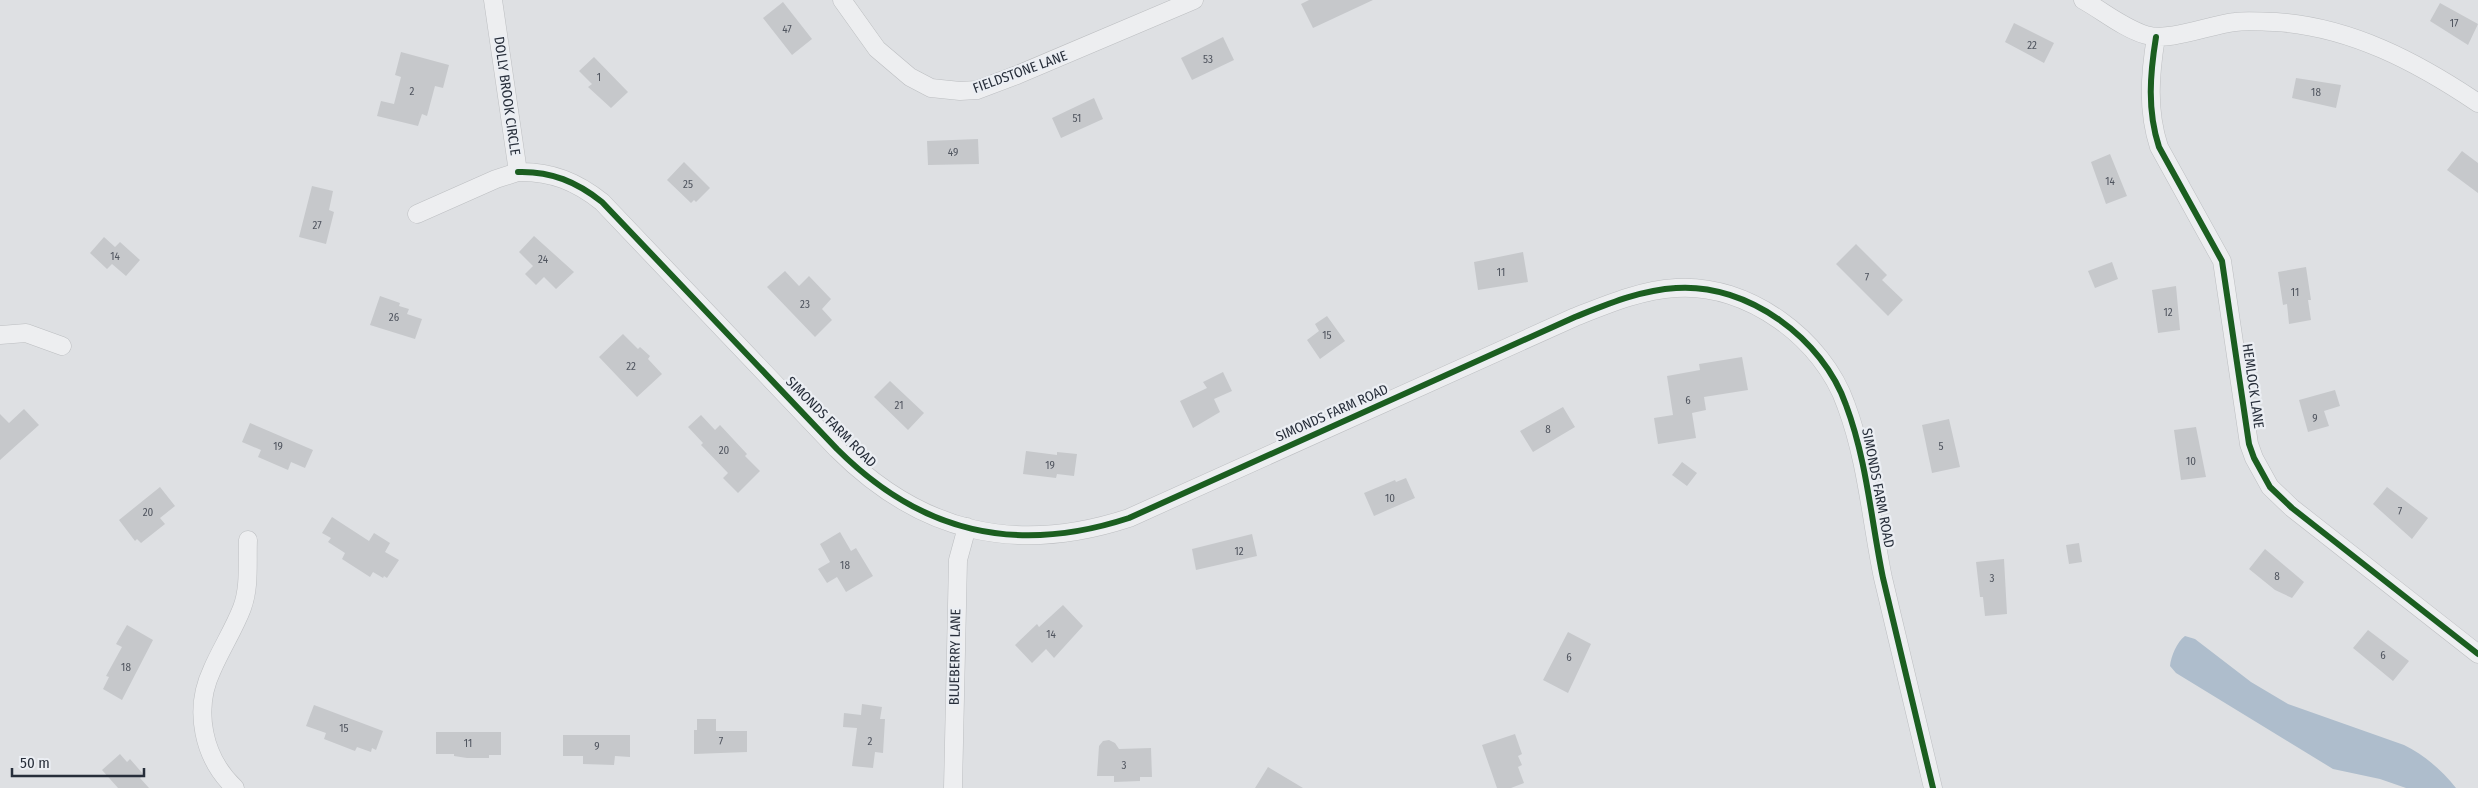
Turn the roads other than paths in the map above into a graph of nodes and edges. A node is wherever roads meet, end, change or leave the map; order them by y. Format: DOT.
graph roads {
  1 [pos="493,0"];
  2 [pos="842,0"];
  3 [pos="1194,0"];
  4 [pos="2083,0"];
  5 [pos="2156,37"];
  6 [pos="2478,103"];
  7 [pos="518,172"];
  8 [pos="417,214"];
  9 [pos="0,335"];
  10 [pos="62,346"];
  11 [pos="967,527"];
  12 [pos="248,540"];
  13 [pos="2478,654"];
  14 [pos="236,788"];
  15 [pos="952,788"];
  16 [pos="1932,788"];
  1 -- 7 [label="street, DOLLY BROOK CIRCLE"];
  2 -- 3 [label="street, FIELDSTONE LANE"];
  4 -- 5 [label="street"];
  5 -- 6 [label="street"];
  5 -- 13 [label="street, HEMLOCK LANE"];
  7 -- 8 [label="street, DOLLY BROOK CIRCLE"];
  7 -- 11 [label="street, SIMONDS FARM ROAD"];
  9 -- 10 [label="street"];
  11 -- 15 [label="street, BLUEBERRY LANE"];
  11 -- 16 [label="street, SIMONDS FARM ROAD"];
  12 -- 14 [label="street"];
}
